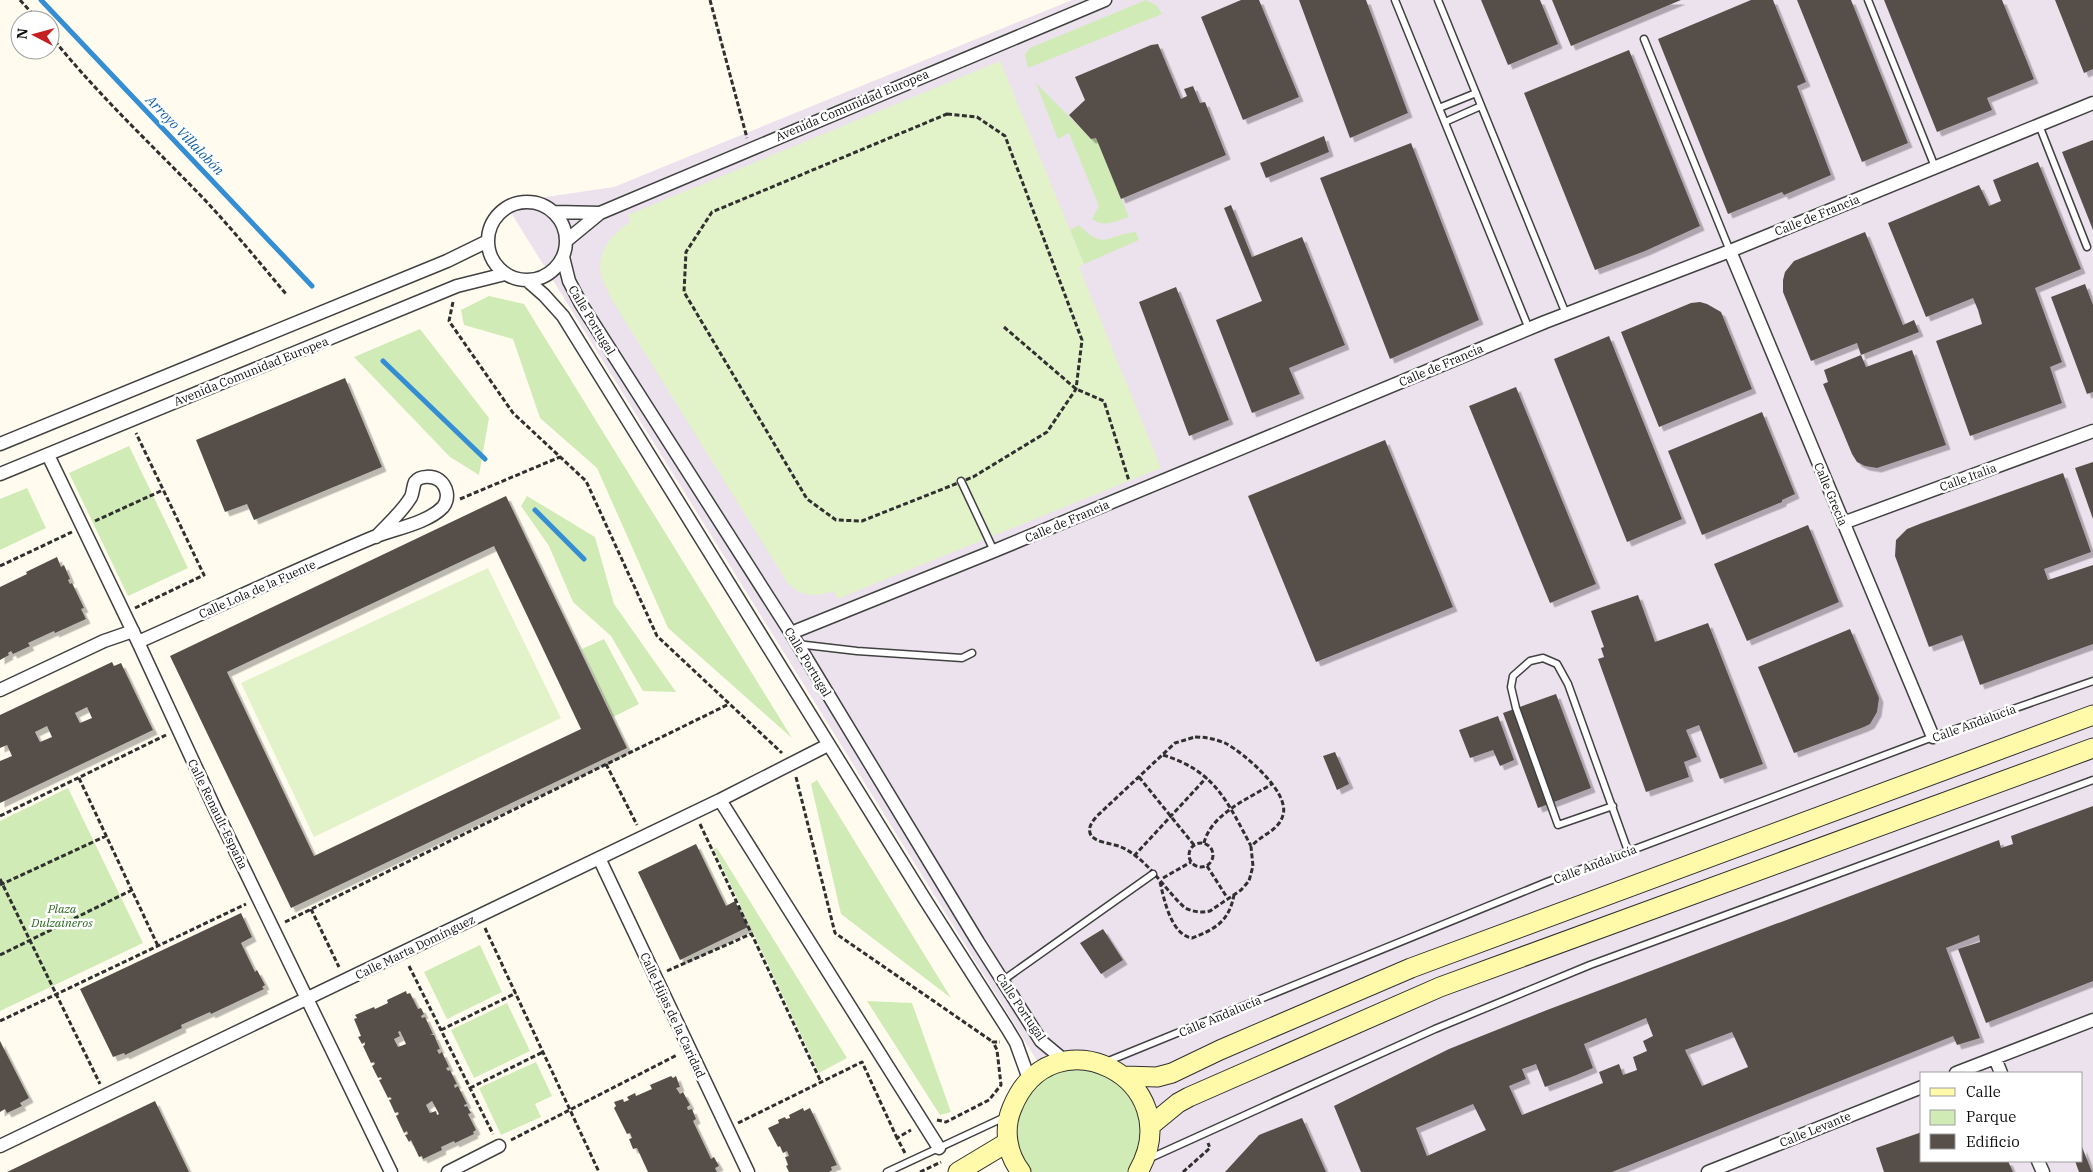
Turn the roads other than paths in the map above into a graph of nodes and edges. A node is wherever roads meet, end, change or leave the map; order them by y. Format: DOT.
graph roads {
  1 [pos="1105,0"];
  2 [pos="1395,0"];
  3 [pos="1438,0"];
  4 [pos="1868,0"];
  5 [pos="1644,39"];
  6 [pos="1476,93"];
  7 [pos="2093,102"];
  8 [pos="1482,106"];
  9 [pos="1439,108"];
  10 [pos="1445,122"];
  11 [pos="2039,124"];
  12 [pos="1935,167"];
  13 [pos="554,212"];
  14 [pos="600,212"];
  15 [pos="488,241"];
  16 [pos="566,242"];
  17 [pos="2088,247"];
  18 [pos="1730,251"];
  19 [pos="563,256"];
  20 [pos="505,274"];
  21 [pos="528,280"];
  22 [pos="1566,314"];
  23 [pos="1529,329"];
  24 [pos="2093,431"];
  25 [pos="0,444"];
  26 [pos="48,455"];
  27 [pos="0,474"];
  28 [pos="961,482"];
  29 [pos="1843,523"];
  30 [pos="376,536"];
  31 [pos="994,551"];
  32 [pos="135,637"];
  33 [pos="794,638"];
  34 [pos="972,653"];
  35 [pos="2093,681"];
  36 [pos="0,690"];
  37 [pos="2093,715"];
  38 [pos="1933,738"];
  39 [pos="828,745"];
  40 [pos="2093,748"];
  41 [pos="2093,780"];
  42 [pos="720,800"];
  43 [pos="1613,806"];
  44 [pos="1628,852"];
  45 [pos="599,858"];
  46 [pos="1153,874"];
  47 [pos="1002,981"];
  48 [pos="307,999"];
  49 [pos="2093,1020"];
  50 [pos="1995,1058"];
  51 [pos="1065,1060"];
  52 [pos="1103,1063"];
  53 [pos="1959,1072"];
  54 [pos="2001,1072"];
  55 [pos="1125,1076"];
  56 [pos="1029,1079"];
  57 [pos="1920,1088"];
  58 [pos="1009,1115"];
  59 [pos="1150,1126"];
  60 [pos="1008,1142"];
  61 [pos="0,1146"];
  62 [pos="499,1146"];
  63 [pos="938,1148"];
  64 [pos="1141,1166"];
  65 [pos="951,1169"];
  66 [pos="391,1172"];
  67 [pos="448,1172"];
  68 [pos="748,1172"];
  69 [pos="887,1172"];
  70 [pos="1021,1172"];
  71 [pos="1708,1172"];
  1 -- 14 [label="street, Avenida Comunidad Europea"];
  2 -- 9 [label="lane"];
  3 -- 6 [label="lane"];
  4 -- 12 [label="lane"];
  5 -- 18 [label="lane"];
  6 -- 8 [label="lane"];
  6 -- 9 [label="lane"];
  7 -- 11 [label="street, Calle de Francia"];
  8 -- 10 [label="lane"];
  8 -- 22 [label="lane"];
  9 -- 10 [label="lane"];
  10 -- 23 [label="lane"];
  11 -- 12 [label="street, Calle de Francia"];
  11 -- 17 [label="lane"];
  12 -- 18 [label="street, Calle de Francia"];
  13 -- 14 [label="street, Avenida Comunidad Europea"];
  13 -- 15 [label="street"];
  13 -- 16 [label="street"];
  14 -- 16 [label="street, Avenida Comunidad Europea"];
  15 -- 20 [label="street"];
  15 -- 25 [label="street"];
  16 -- 19 [label="street"];
  18 -- 22 [label="street, Calle de Francia"];
  18 -- 29 [label="street, Calle Grecia"];
  19 -- 21 [label="street"];
  19 -- 33 [label="street, Calle Portugal"];
  20 -- 21 [label="street"];
  20 -- 26 [label="street, Avenida Comunidad Europea"];
  21 -- 39 [label="street, Calle Portugal"];
  22 -- 23 [label="street, Calle de Francia"];
  23 -- 31 [label="street, Calle de Francia"];
  24 -- 29 [label="street, Calle Italia"];
  26 -- 27 [label="street, Avenida Comunidad Europea"];
  26 -- 32 [label="street, Calle Renault-España"];
  28 -- 31 [label="lane"];
  29 -- 38 [label="street, Calle Grecia"];
  30 -- 30 [label="street, Calle Lola de la Fuente"];
  30 -- 32 [label="street, Calle Lola de la Fuente"];
  31 -- 33 [label="street, Calle de Francia"];
  32 -- 36 [label="street, Calle Lola de la Fuente"];
  32 -- 48 [label="street, Calle Renault-España"];
  33 -- 34 [label="lane"];
  33 -- 47 [label="street, Calle Portugal"];
  35 -- 38 [label="lane, Calle Andalucía"];
  37 -- 55 [label="main road"];
  38 -- 44 [label="lane, Calle Andalucía"];
  39 -- 42 [label="street, Calle Marta Domínguez"];
  39 -- 56 [label="street, Calle Portugal"];
  40 -- 59 [label="main road"];
  41 -- 64 [label="lane"];
  42 -- 45 [label="street, Calle Marta Domínguez"];
  42 -- 63 [label="street"];
  43 -- 43 [label="lane"];
  43 -- 44 [label="lane"];
  44 -- 52 [label="lane, Calle Andalucía"];
  45 -- 48 [label="street, Calle Marta Domínguez"];
  45 -- 68 [label="street, Calle Hijas de la Caridad"];
  46 -- 47 [label="lane"];
  47 -- 51 [label="street, Calle Portugal"];
  48 -- 61 [label="street, Calle Marta Domínguez"];
  48 -- 66 [label="street, Calle Renault-España"];
  49 -- 50 [label="street"];
  50 -- 53 [label="street"];
  50 -- 54 [label="street"];
  51 -- 52 [label="main road"];
  51 -- 56 [label="main road"];
  52 -- 55 [label="main road"];
  55 -- 59 [label="main road"];
  56 -- 58 [label="main road"];
  57 -- 71 [label="street, Calle Levante"];
  58 -- 60 [label="main road"];
  58 -- 63 [label="lane"];
  59 -- 64 [label="main road"];
  60 -- 65 [label="main road"];
  60 -- 70 [label="main road"];
  62 -- 67 [label="street"];
  63 -- 69 [label="lane"];
}
